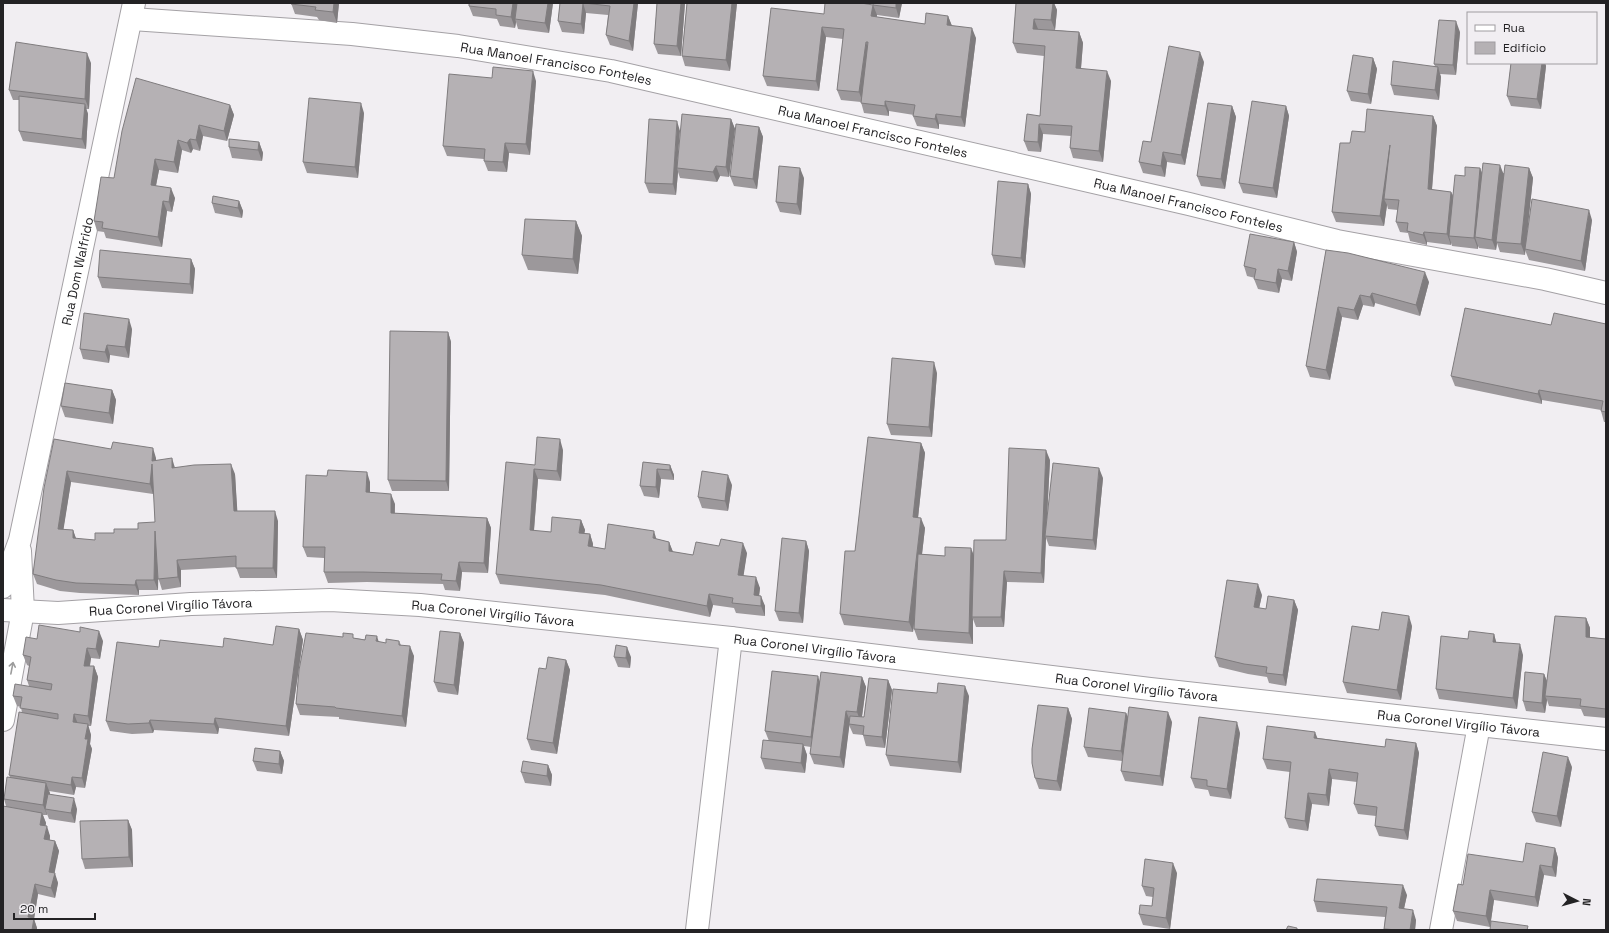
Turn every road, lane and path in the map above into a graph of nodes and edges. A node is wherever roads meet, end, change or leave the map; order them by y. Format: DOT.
graph roads {
  1 [pos="133,11"];
  2 [pos="1606,292"];
  3 [pos="20,540"];
  4 [pos="3,587"];
  5 [pos="13,611"];
  6 [pos="731,638"];
  7 [pos="3,720"];
  8 [pos="1479,725"];
  9 [pos="1606,739"];
  10 [pos="697,930"];
  11 [pos="1441,930"];
  1 -- 2 [label="street, Rua Manoel Francisco Fonteles"];
  1 -- 3 [label="street, Rua Dom Walfrido"];
  3 -- 4 [label="street, Rua Dom Walfrido"];
  3 -- 5 [label="street, Rua Dom Walfrido"];
  5 -- 6 [label="street, Rua Coronel Virgílio Távora"];
  7 -- 5 [label="street, Rua Dom Walfrido, one-way"];
  6 -- 8 [label="street, Rua Coronel Virgílio Távora"];
  6 -- 10 [label="street"];
  8 -- 9 [label="street, Rua Coronel Virgílio Távora"];
  8 -- 11 [label="street"];
}
